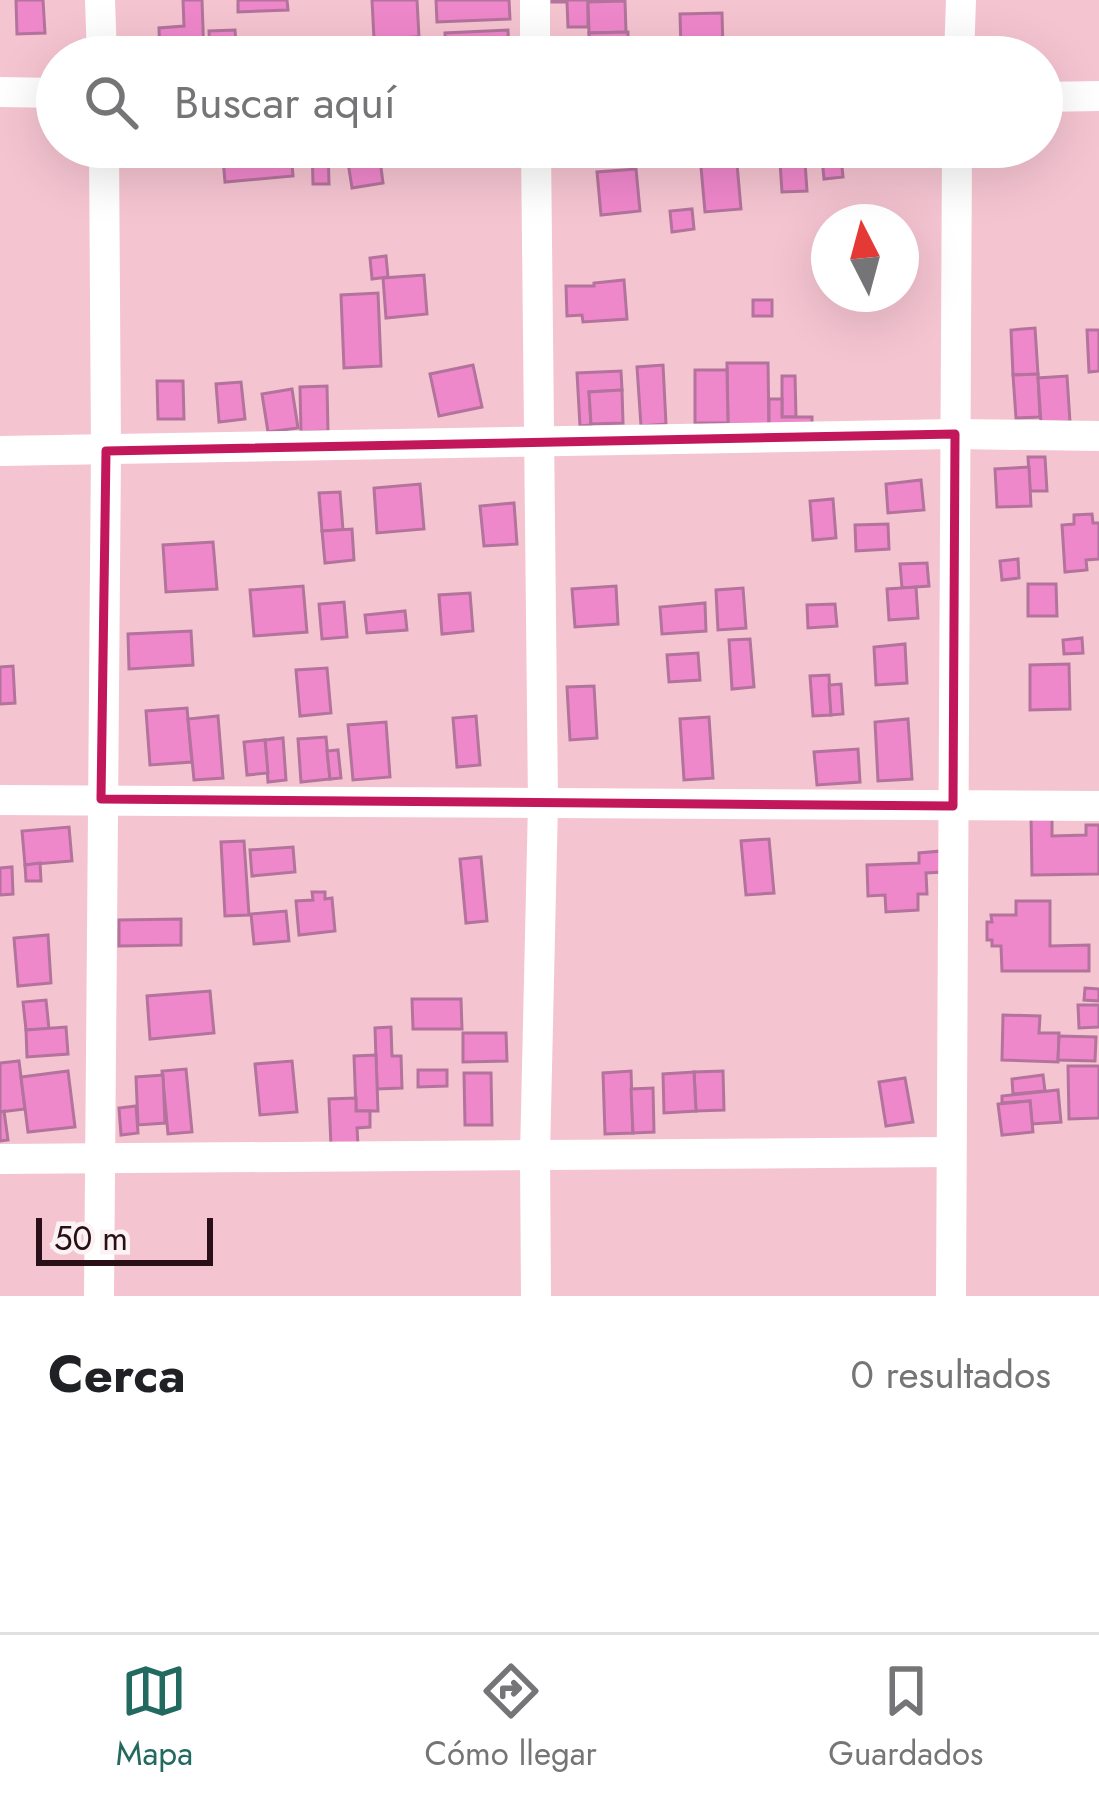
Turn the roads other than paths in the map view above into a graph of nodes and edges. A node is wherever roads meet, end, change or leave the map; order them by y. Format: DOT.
graph roads {
  1 [pos="100,0"];
  2 [pos="535,0"];
  3 [pos="961,0"];
  4 [pos="101,36"];
  5 [pos="535,36"];
  6 [pos="960,36"];
  7 [pos="0,92"];
  8 [pos="36,93"];
  9 [pos="1099,96"];
  10 [pos="1063,97"];
  11 [pos="104,168"];
  12 [pos="536,168"];
  13 [pos="957,168"];
  14 [pos="955,434"];
  15 [pos="1099,436"];
  16 [pos="537,442"];
  17 [pos="0,451"];
  18 [pos="106,451"];
  19 [pos="101,799"];
  20 [pos="0,800"];
  21 [pos="543,802"];
  22 [pos="953,806"];
  23 [pos="1099,806"];
  24 [pos="951,1151"];
  25 [pos="535,1156"];
  26 [pos="99,1158"];
  27 [pos="0,1159"];
  28 [pos="99,1296"];
  29 [pos="536,1296"];
  30 [pos="951,1296"];
  1 -- 4 [label="street"];
  2 -- 5 [label="street"];
  3 -- 6 [label="street"];
  7 -- 8 [label="street"];
  9 -- 10 [label="street"];
  11 -- 18 [label="street"];
  12 -- 16 [label="street"];
  13 -- 14 [label="street"];
  14 -- 15 [label="street"];
  14 -- 16 [label="street"];
  14 -- 22 [label="street"];
  16 -- 18 [label="street"];
  16 -- 21 [label="street"];
  17 -- 18 [label="street"];
  18 -- 19 [label="street"];
  19 -- 20 [label="street"];
  19 -- 21 [label="street"];
  19 -- 26 [label="street"];
  21 -- 22 [label="street"];
  21 -- 25 [label="street"];
  22 -- 23 [label="street"];
  22 -- 24 [label="street"];
  24 -- 25 [label="street"];
  24 -- 30 [label="street"];
  25 -- 26 [label="street"];
  25 -- 29 [label="street"];
  26 -- 27 [label="street"];
  26 -- 28 [label="street"];
}
